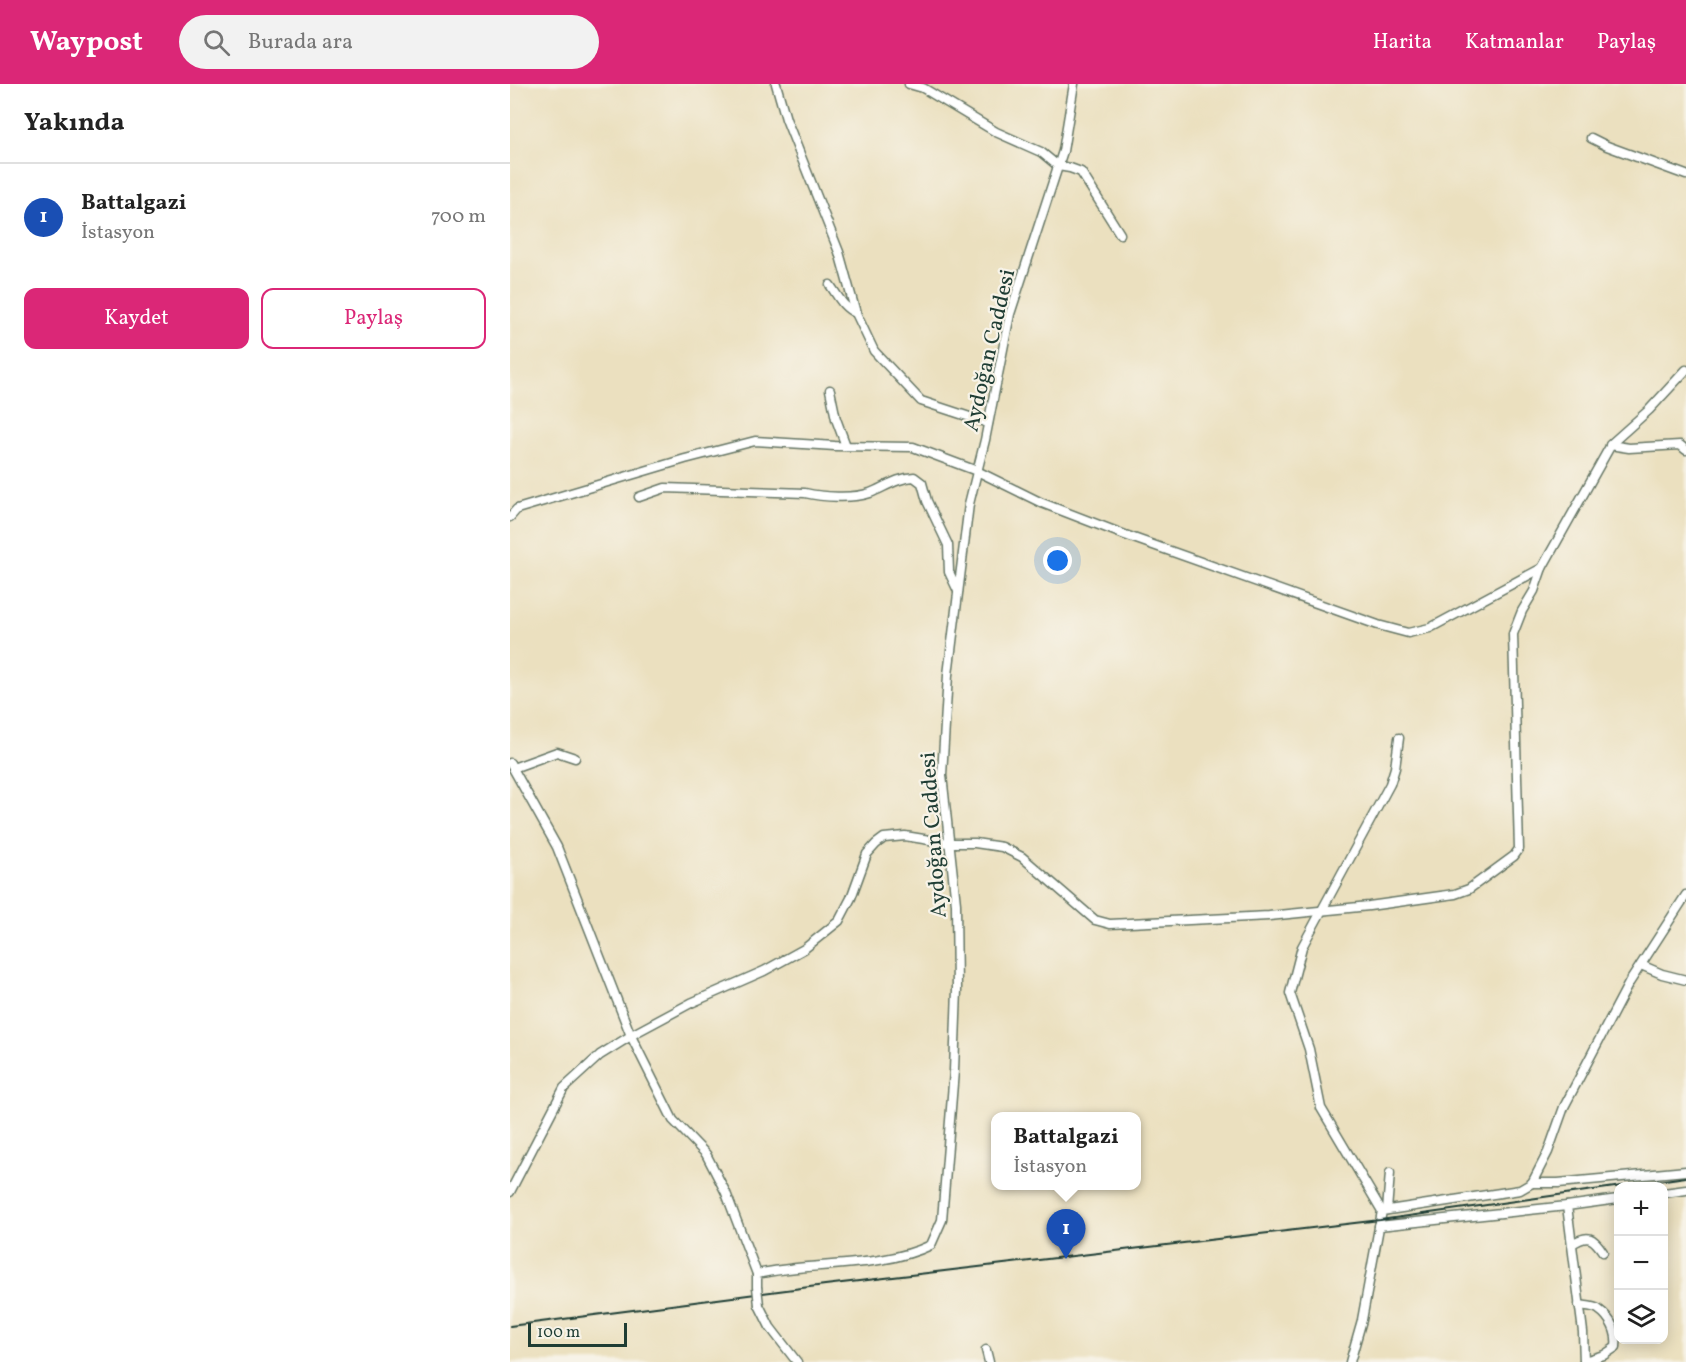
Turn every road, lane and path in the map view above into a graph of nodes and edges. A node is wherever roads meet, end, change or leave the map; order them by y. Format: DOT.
graph roads {
  1 [pos="776,84"];
  2 [pos="909,84"];
  3 [pos="1074,84"];
  4 [pos="1592,138"];
  5 [pos="1058,166"];
  6 [pos="1686,175"];
  7 [pos="1120,234"];
  8 [pos="830,285"];
  9 [pos="856,313"];
  10 [pos="1686,370"];
  11 [pos="830,390"];
  12 [pos="988,423"];
  13 [pos="1611,445"];
  14 [pos="846,446"];
  15 [pos="1686,450"];
  16 [pos="977,471"];
  17 [pos="639,496"];
  18 [pos="510,517"];
  19 [pos="1542,568"];
  20 [pos="958,592"];
  21 [pos="1399,738"];
  22 [pos="575,758"];
  23 [pos="512,765"];
  24 [pos="948,843"];
  25 [pos="1686,895"];
  26 [pos="1322,910"];
  27 [pos="1641,965"];
  28 [pos="1686,980"];
  29 [pos="631,1036"];
  30 [pos="1686,1171"];
  31 [pos="1390,1173"];
  32 [pos="1532,1183"];
  33 [pos="1686,1190"];
  34 [pos="510,1192"];
  35 [pos="1668,1192"];
  36 [pos="1614,1200"];
  37 [pos="1567,1206"];
  38 [pos="1384,1210"];
  39 [pos="1379,1227"];
  40 [pos="1572,1244"];
  41 [pos="1603,1252"];
  42 [pos="757,1274"];
  43 [pos="1579,1305"];
  44 [pos="986,1350"];
  45 [pos="1584,1361"];
  46 [pos="797,1362"];
  47 [pos="989,1362"];
  48 [pos="1350,1362"];
  1 -- 9 [label="street"];
  2 -- 5 [label="street"];
  3 -- 5 [label="street, Aydoğan Caddesi"];
  4 -- 6 [label="street"];
  5 -- 7 [label="street"];
  5 -- 12 [label="street, Aydoğan Caddesi"];
  8 -- 9 [label="street"];
  9 -- 12 [label="street"];
  10 -- 13 [label="street"];
  11 -- 14 [label="street"];
  12 -- 16 [label="street, Aydoğan Caddesi"];
  13 -- 15 [label="street"];
  13 -- 19 [label="street"];
  14 -- 16 [label="street"];
  14 -- 18 [label="street"];
  16 -- 19 [label="street"];
  16 -- 20 [label="street, Aydoğan Caddesi"];
  17 -- 20 [label="street"];
  19 -- 26 [label="street"];
  20 -- 24 [label="street, Aydoğan Caddesi"];
  21 -- 26 [label="street"];
  22 -- 23 [label="street"];
  23 -- 29 [label="street"];
  24 -- 26 [label="street"];
  24 -- 29 [label="street"];
  24 -- 42 [label="street, Aydoğan Caddesi"];
  25 -- 27 [label="street"];
  26 -- 38 [label="street"];
  27 -- 28 [label="street"];
  27 -- 32 [label="street"];
  29 -- 34 [label="street"];
  29 -- 42 [label="street"];
  30 -- 32 [label="street"];
  31 -- 38 [label="street"];
  32 -- 38 [label="street"];
  33 -- 35 [label="street"];
  36 -- 37 [label="street"];
  37 -- 39 [label="street"];
  37 -- 40 [label="street"];
  38 -- 39 [label="street"];
  39 -- 48 [label="street"];
  40 -- 41 [label="street"];
  40 -- 43 [label="street"];
  42 -- 46 [label="street, bridge"];
  43 -- 45 [label="street"];
  43 -- 45 [label="street"];
  44 -- 47 [label="street"];
}
